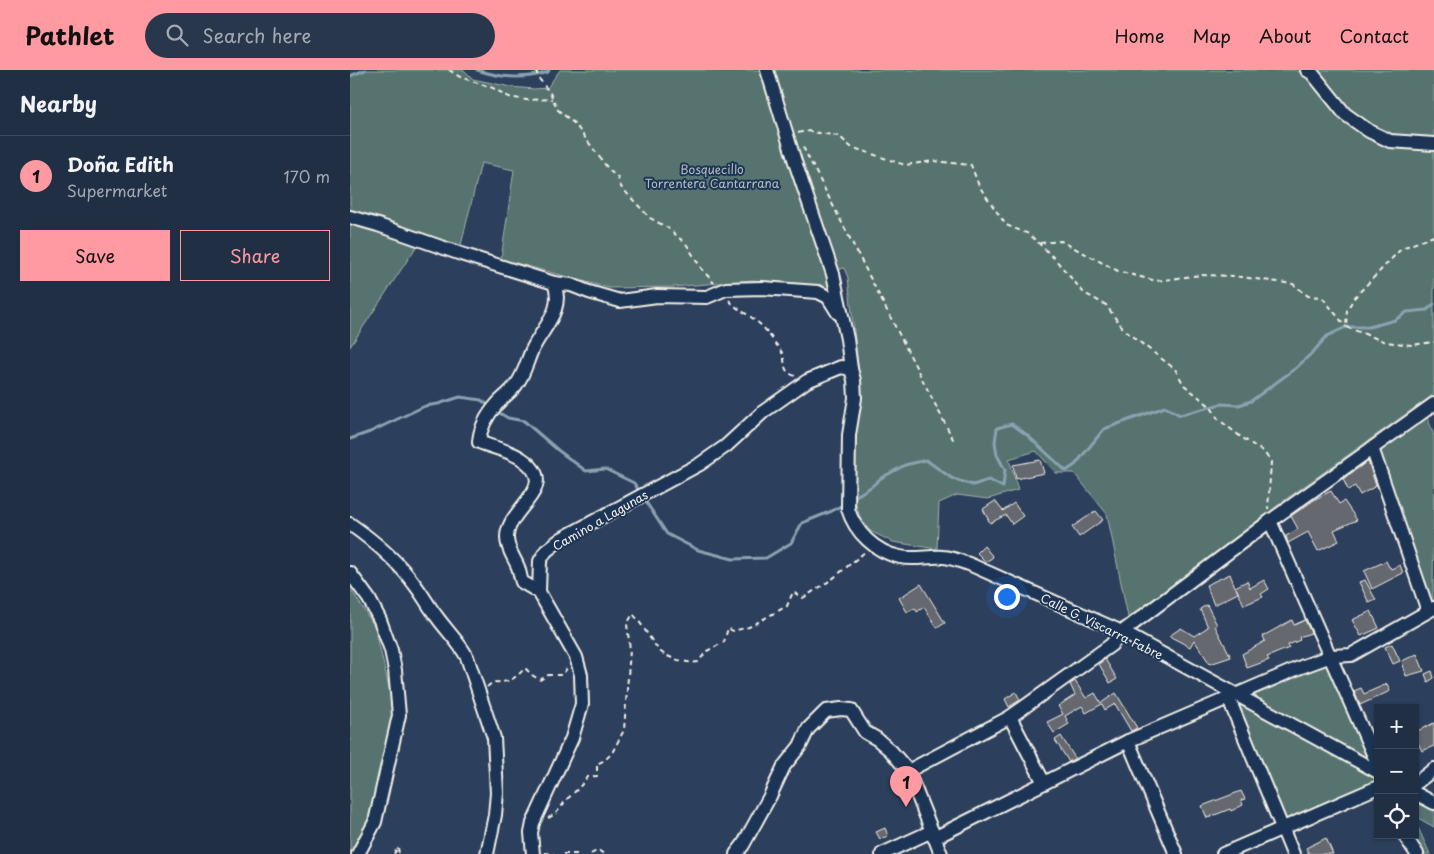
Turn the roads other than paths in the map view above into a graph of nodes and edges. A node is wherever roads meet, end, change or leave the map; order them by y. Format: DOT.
graph roads {
  1 [pos="767,70"];
  2 [pos="1307,70"];
  3 [pos="1434,144"];
  4 [pos="350,217"];
  5 [pos="554,283"];
  6 [pos="848,339"];
  7 [pos="851,369"];
  8 [pos="1433,409"];
  9 [pos="1372,448"];
  10 [pos="1270,521"];
  11 [pos="350,524"];
  12 [pos="350,573"];
  13 [pos="539,592"];
  14 [pos="1431,609"];
  15 [pos="1122,632"];
  16 [pos="1331,656"];
  17 [pos="1232,695"];
  18 [pos="1010,717"];
  19 [pos="1128,741"];
  20 [pos="1374,756"];
  21 [pos="1434,769"];
  22 [pos="1374,770"];
  23 [pos="908,772"];
  24 [pos="1419,781"];
  25 [pos="1044,783"];
  26 [pos="1374,789"];
  27 [pos="1417,794"];
  28 [pos="1434,804"];
  29 [pos="1282,829"];
  30 [pos="933,834"];
  31 [pos="1407,839"];
  32 [pos="358,854"];
  33 [pos="486,854"];
  34 [pos="533,854"];
  35 [pos="736,854"];
  36 [pos="882,854"];
  37 [pos="941,854"];
  38 [pos="1176,854"];
  39 [pos="1223,854"];
  40 [pos="1294,854"];
  41 [pos="1417,854"];
  1 -- 6 [label="street"];
  2 -- 3 [label="street"];
  4 -- 5 [label="street"];
  5 -- 6 [label="street"];
  5 -- 13 [label="street"];
  6 -- 7 [label="street, Calle G. Viscarra Fabre"];
  7 -- 13 [label="street, Camino a Lagunas"];
  7 -- 15 [label="street, Calle G. Viscarra Fabre"];
  8 -- 9 [label="street"];
  9 -- 10 [label="street"];
  9 -- 14 [label="street"];
  10 -- 15 [label="street"];
  10 -- 16 [label="street"];
  11 -- 33 [label="street"];
  12 -- 32 [label="street"];
  13 -- 34 [label="street"];
  14 -- 16 [label="street"];
  15 -- 17 [label="street, Calle G. Viscarra Fabre"];
  15 -- 18 [label="street"];
  16 -- 17 [label="street"];
  16 -- 20 [label="street"];
  17 -- 19 [label="street"];
  17 -- 22 [label="street, Calle G. Viscarra Fabre"];
  17 -- 29 [label="street"];
  18 -- 23 [label="street"];
  18 -- 25 [label="street"];
  19 -- 25 [label="street"];
  19 -- 38 [label="street"];
  21 -- 24 [label="street"];
  23 -- 30 [label="street"];
  23 -- 35 [label="street"];
  25 -- 30 [label="street"];
  26 -- 29 [label="street"];
  27 -- 28 [label="street"];
  29 -- 39 [label="street"];
  29 -- 40 [label="street"];
  30 -- 36 [label="street"];
  30 -- 37 [label="street"];
  31 -- 41 [label="street"];
}
